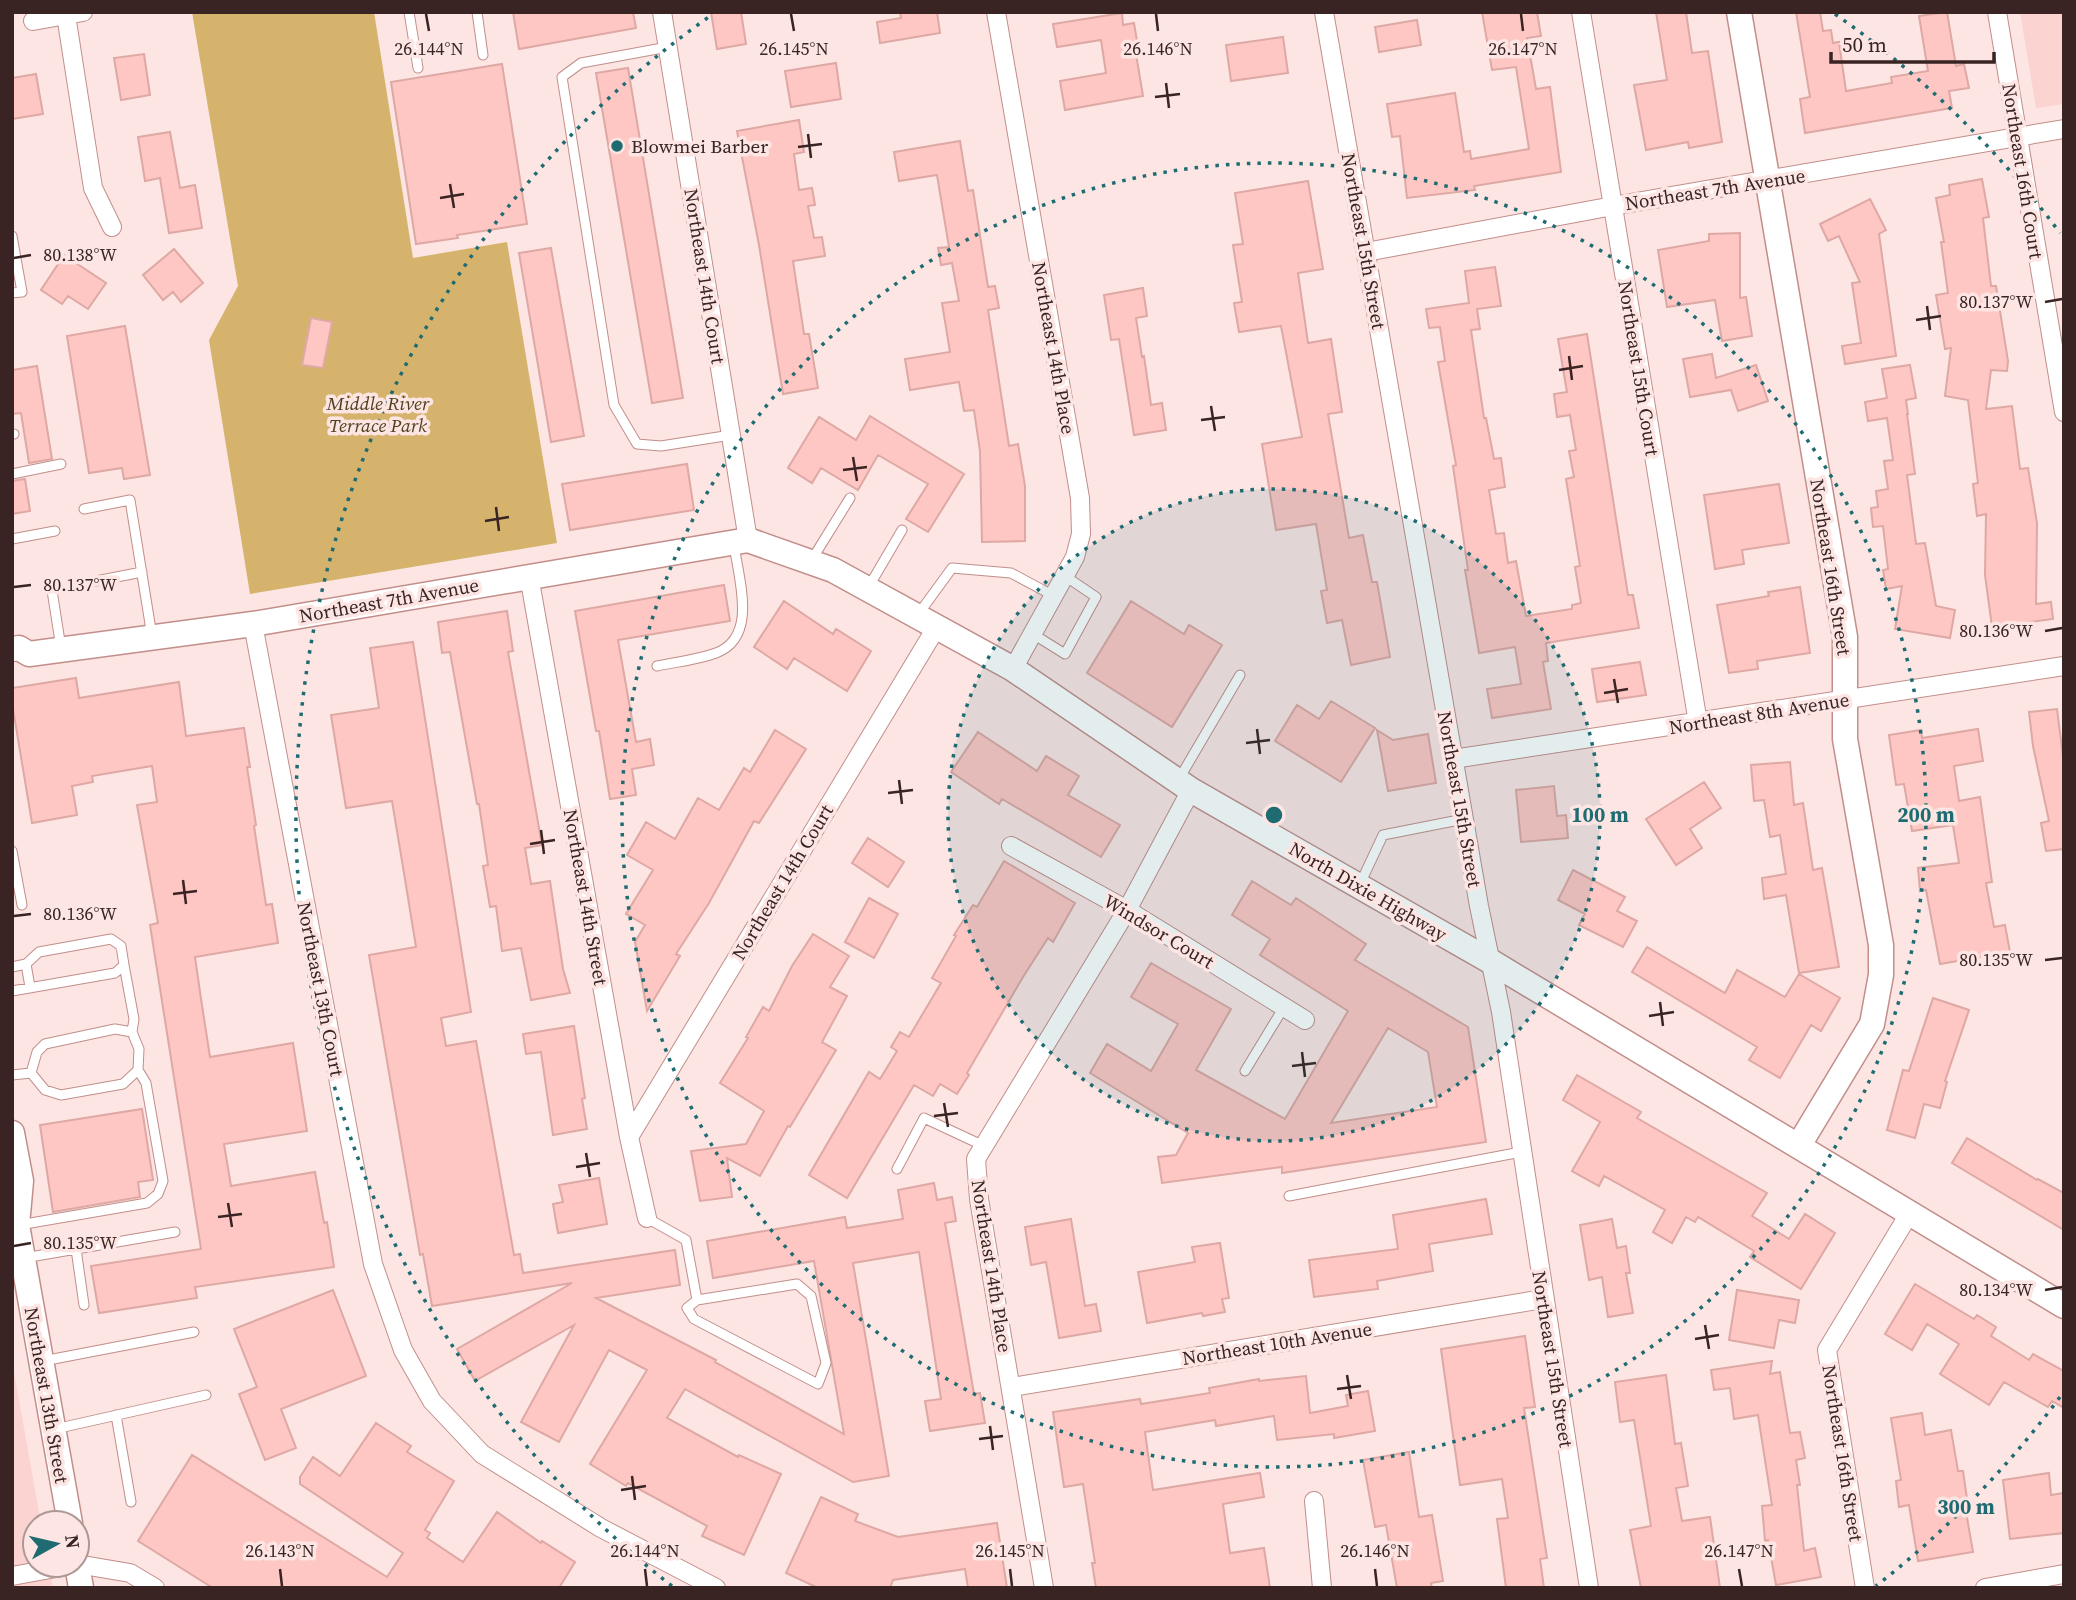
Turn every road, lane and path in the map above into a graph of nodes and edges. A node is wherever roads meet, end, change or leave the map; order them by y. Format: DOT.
graph roads {
  1 [pos="409,12"];
  2 [pos="477,12"];
  3 [pos="662,12"];
  4 [pos="996,12"];
  5 [pos="1324,12"];
  6 [pos="1581,12"];
  7 [pos="1739,12"];
  8 [pos="1997,12"];
  9 [pos="75,14"];
  10 [pos="33,21"];
  11 [pos="668,47"];
  12 [pos="483,55"];
  13 [pos="418,68"];
  14 [pos="2064,129"];
  15 [pos="2017,136"];
  16 [pos="1766,182"];
  17 [pos="1613,206"];
  18 [pos="112,227"];
  19 [pos="12,236"];
  20 [pos="1366,252"];
  21 [pos="12,293"];
  22 [pos="2063,401"];
  23 [pos="731,435"];
  24 [pos="61,464"];
  25 [pos="12,474"];
  26 [pos="850,498"];
  27 [pos="84,509"];
  28 [pos="902,530"];
  29 [pos="55,531"];
  30 [pos="12,539"];
  31 [pos="741,541"];
  32 [pos="811,562"];
  33 [pos="142,572"];
  34 [pos="529,576"];
  35 [pos="1065,576"];
  36 [pos="96,581"];
  37 [pos="51,584"];
  38 [pos="867,590"];
  39 [pos="1054,596"];
  40 [pos="926,623"];
  41 [pos="253,624"];
  42 [pos="1033,634"];
  43 [pos="153,638"];
  44 [pos="61,650"];
  45 [pos="18,656"];
  46 [pos="657,666"];
  47 [pos="2064,666"];
  48 [pos="1013,669"];
  49 [pos="1240,675"];
  50 [pos="1846,700"];
  51 [pos="1698,723"];
  52 [pos="1454,760"];
  53 [pos="1185,785"];
  54 [pos="1464,819"];
  55 [pos="1011,846"];
  56 [pos="12,850"];
  57 [pos="1359,885"];
  58 [pos="22,905"];
  59 [pos="1126,910"];
  60 [pos="1490,961"];
  61 [pos="26,964"];
  62 [pos="124,965"];
  63 [pos="12,967"];
  64 [pos="30,988"];
  65 [pos="12,991"];
  66 [pos="1284,1007"];
  67 [pos="1305,1020"];
  68 [pos="132,1032"];
  69 [pos="138,1070"];
  70 [pos="1245,1071"];
  71 [pos="31,1073"];
  72 [pos="12,1075"];
  73 [pos="12,1133"];
  74 [pos="629,1137"];
  75 [pos="1798,1145"];
  76 [pos="984,1146"];
  77 [pos="1521,1152"];
  78 [pos="897,1169"];
  79 [pos="1289,1196"];
  80 [pos="1909,1214"];
  81 [pos="647,1218"];
  82 [pos="15,1220"];
  83 [pos="174,1232"];
  84 [pos="76,1249"];
  85 [pos="20,1273"];
  86 [pos="1543,1298"];
  87 [pos="697,1300"];
  88 [pos="84,1305"];
  89 [pos="2064,1306"];
  90 [pos="194,1332"];
  91 [pos="41,1362"];
  92 [pos="1012,1387"];
  93 [pos="206,1395"];
  94 [pos="116,1415"];
  95 [pos="53,1429"];
  96 [pos="1314,1501"];
  97 [pos="131,1502"];
  98 [pos="67,1509"];
  99 [pos="91,1567"];
  100 [pos="2064,1574"];
  101 [pos="155,1588"];
  102 [pos="716,1588"];
  103 [pos="1044,1588"];
  104 [pos="1322,1588"];
  105 [pos="1589,1588"];
  106 [pos="1865,1588"];
  107 [pos="1985,1588"];
  1 -- 13 [label="lane"];
  2 -- 12 [label="lane"];
  3 -- 11 [label="street, Northeast 14th Court"];
  4 -- 35 [label="street, Northeast 14th Place"];
  5 -- 20 [label="street, Northeast 15th Street"];
  6 -- 17 [label="street, Northeast 15th Court"];
  7 -- 16 [label="street, Northeast 16th Street"];
  8 -- 15 [label="street, Northeast 16th Court"];
  9 -- 10 [label="street"];
  9 -- 18 [label="street"];
  11 -- 23 [label="street, Northeast 14th Court"];
  11 -- 23 [label="lane"];
  14 -- 15 [label="street, Northeast 7th Avenue"];
  15 -- 16 [label="street, Northeast 7th Avenue"];
  15 -- 22 [label="street, Northeast 16th Court"];
  16 -- 17 [label="street, Northeast 7th Avenue"];
  16 -- 50 [label="street, Northeast 16th Street"];
  17 -- 20 [label="street, Northeast 7th Avenue"];
  17 -- 51 [label="street, Northeast 15th Court"];
  19 -- 21 [label="lane"];
  20 -- 52 [label="street, Northeast 15th Street"];
  23 -- 31 [label="street, Northeast 14th Court"];
  24 -- 25 [label="lane"];
  26 -- 32 [label="lane"];
  27 -- 33 [label="lane"];
  28 -- 38 [label="lane"];
  29 -- 30 [label="lane"];
  31 -- 32 [label="street, North Dixie Highway"];
  31 -- 34 [label="street, Northeast 7th Avenue"];
  31 -- 46 [label="lane"];
  32 -- 38 [label="street, North Dixie Highway"];
  33 -- 36 [label="lane"];
  33 -- 43 [label="lane"];
  34 -- 41 [label="street, Northeast 7th Avenue"];
  34 -- 74 [label="street, Northeast 14th Street"];
  35 -- 39 [label="street, Northeast 14th Place"];
  35 -- 42 [label="lane"];
  37 -- 44 [label="lane"];
  38 -- 40 [label="street, North Dixie Highway"];
  39 -- 40 [label="lane"];
  39 -- 42 [label="street, Northeast 14th Place"];
  40 -- 48 [label="street, North Dixie Highway"];
  40 -- 74 [label="street, Northeast 14th Court"];
  41 -- 43 [label="street, Northeast 7th Avenue"];
  41 -- 102 [label="street, Northeast 13th Court"];
  42 -- 48 [label="street, Northeast 14th Place"];
  43 -- 44 [label="street, Northeast 7th Avenue"];
  44 -- 45 [label="street, Northeast 7th Avenue"];
  47 -- 50 [label="street, Northeast 8th Avenue"];
  48 -- 53 [label="street, North Dixie Highway"];
  49 -- 53 [label="lane"];
  50 -- 51 [label="street, Northeast 8th Avenue"];
  50 -- 75 [label="street, Northeast 16th Street"];
  51 -- 52 [label="street, Northeast 8th Avenue"];
  52 -- 54 [label="street, Northeast 15th Street"];
  53 -- 57 [label="street, North Dixie Highway"];
  53 -- 59 [label="street, Northeast 14th Place"];
  54 -- 57 [label="lane"];
  54 -- 60 [label="street, Northeast 15th Street"];
  55 -- 59 [label="street, Windsor Court"];
  56 -- 58 [label="lane"];
  57 -- 60 [label="street, North Dixie Highway"];
  59 -- 66 [label="street, Windsor Court"];
  59 -- 76 [label="street, Northeast 14th Place"];
  60 -- 75 [label="street, North Dixie Highway"];
  60 -- 77 [label="street, Northeast 15th Street"];
  61 -- 62 [label="lane"];
  61 -- 63 [label="lane"];
  61 -- 64 [label="lane"];
  62 -- 64 [label="lane"];
  62 -- 68 [label="lane"];
  64 -- 65 [label="lane"];
  66 -- 67 [label="street, Windsor Court"];
  66 -- 70 [label="lane"];
  68 -- 69 [label="lane"];
  68 -- 71 [label="lane"];
  69 -- 71 [label="lane"];
  69 -- 82 [label="lane"];
  71 -- 72 [label="lane"];
  73 -- 82 [label="street, Northeast 13th Street"];
  74 -- 81 [label="street, Northeast 14th Street"];
  75 -- 80 [label="street, North Dixie Highway"];
  76 -- 78 [label="lane"];
  76 -- 92 [label="street, Northeast 14th Place"];
  77 -- 79 [label="lane"];
  77 -- 86 [label="street, Northeast 15th Street"];
  80 -- 89 [label="street, North Dixie Highway"];
  80 -- 106 [label="street, Northeast 16th Street"];
  81 -- 87 [label="lane"];
  82 -- 85 [label="street, Northeast 13th Street"];
  83 -- 84 [label="lane"];
  84 -- 85 [label="lane"];
  84 -- 88 [label="lane"];
  85 -- 91 [label="street, Northeast 13th Street"];
  86 -- 92 [label="street, Northeast 10th Avenue"];
  86 -- 105 [label="street, Northeast 15th Street"];
  87 -- 87 [label="lane"];
  90 -- 91 [label="lane"];
  91 -- 95 [label="street, Northeast 13th Street"];
  92 -- 103 [label="street, Northeast 14th Place"];
  93 -- 94 [label="lane"];
  94 -- 95 [label="lane"];
  94 -- 97 [label="lane"];
  95 -- 98 [label="street, Northeast 13th Street"];
  96 -- 104 [label="street"];
  99 -- 101 [label="street"];
  100 -- 107 [label="street"];
}
